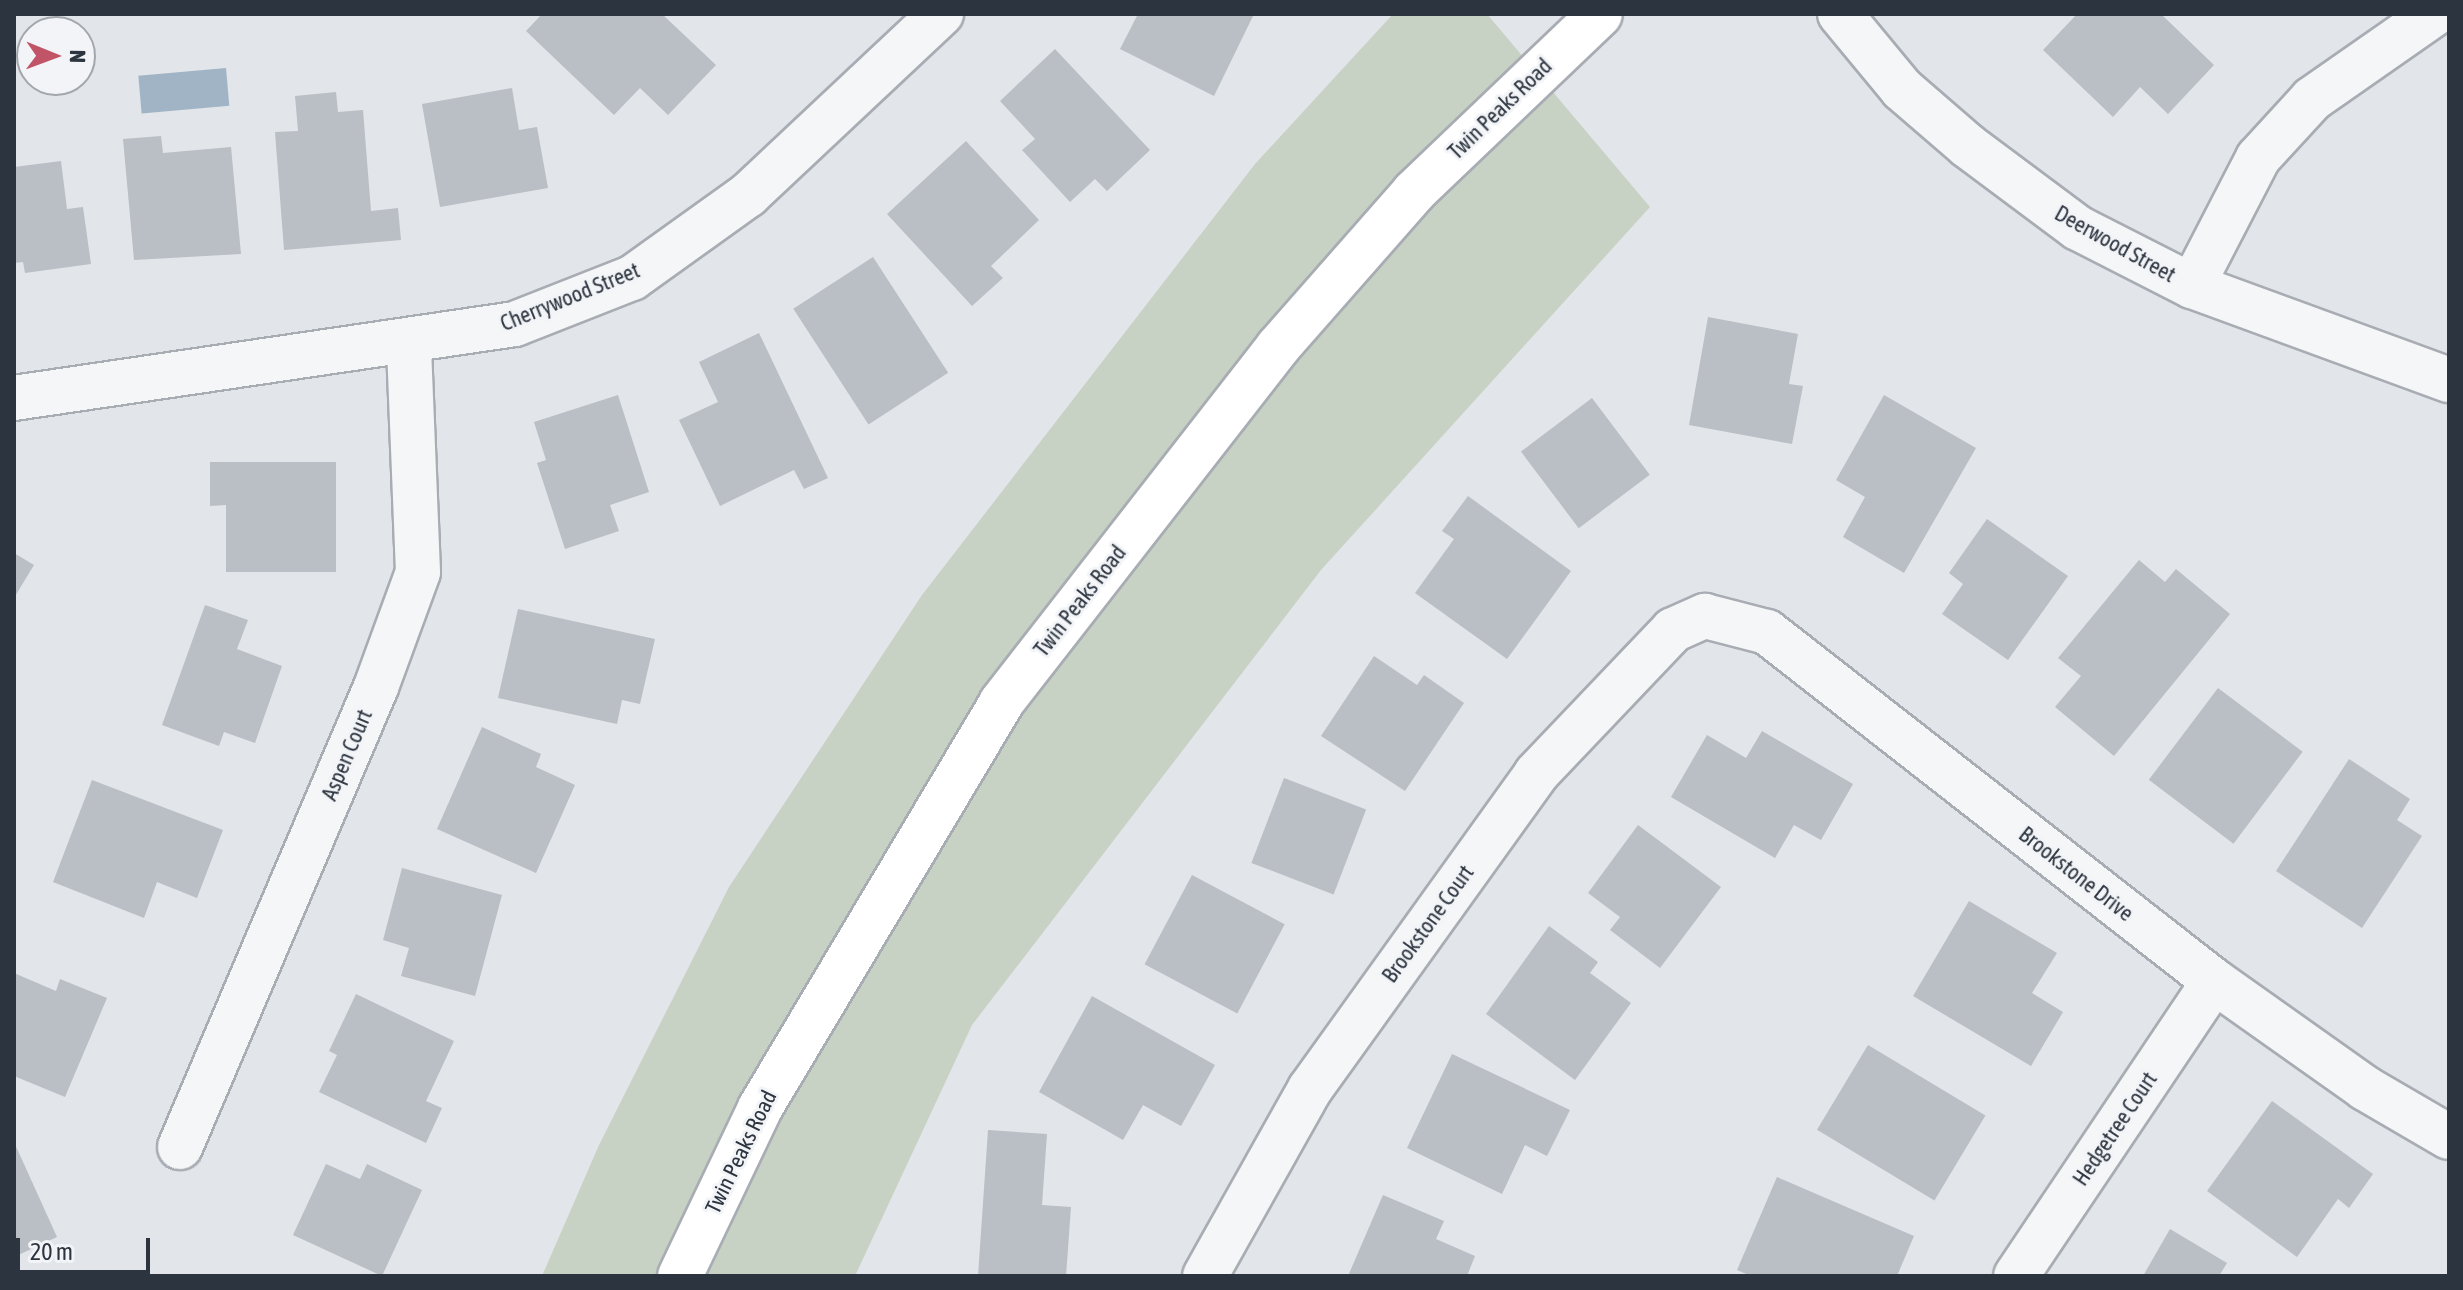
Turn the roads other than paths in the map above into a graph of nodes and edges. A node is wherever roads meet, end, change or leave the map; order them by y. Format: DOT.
graph roads {
  1 [pos="941,14"];
  2 [pos="1600,14"];
  3 [pos="1840,14"];
  4 [pos="2434,14"];
  5 [pos="2192,286"];
  6 [pos="409,343"];
  7 [pos="2449,380"];
  8 [pos="14,398"];
  9 [pos="1705,616"];
  10 [pos="2214,981"];
  11 [pos="2449,1137"];
  12 [pos="180,1147"];
  13 [pos="680,1276"];
  14 [pos="1205,1276"];
  15 [pos="2016,1276"];
  1 -- 6 [label="street, Cherrywood Street"];
  2 -- 13 [label="main road, Twin Peaks Road"];
  3 -- 5 [label="street, Deerwood Street"];
  4 -- 5 [label="street"];
  5 -- 7 [label="street, Deerwood Street"];
  6 -- 8 [label="street, Cherrywood Street"];
  6 -- 12 [label="street, Aspen Court"];
  9 -- 10 [label="street, Brookstone Drive"];
  9 -- 14 [label="street, Brookstone Court"];
  10 -- 11 [label="street, Brookstone Drive"];
  10 -- 15 [label="street, Hedgetree Court"];
}
